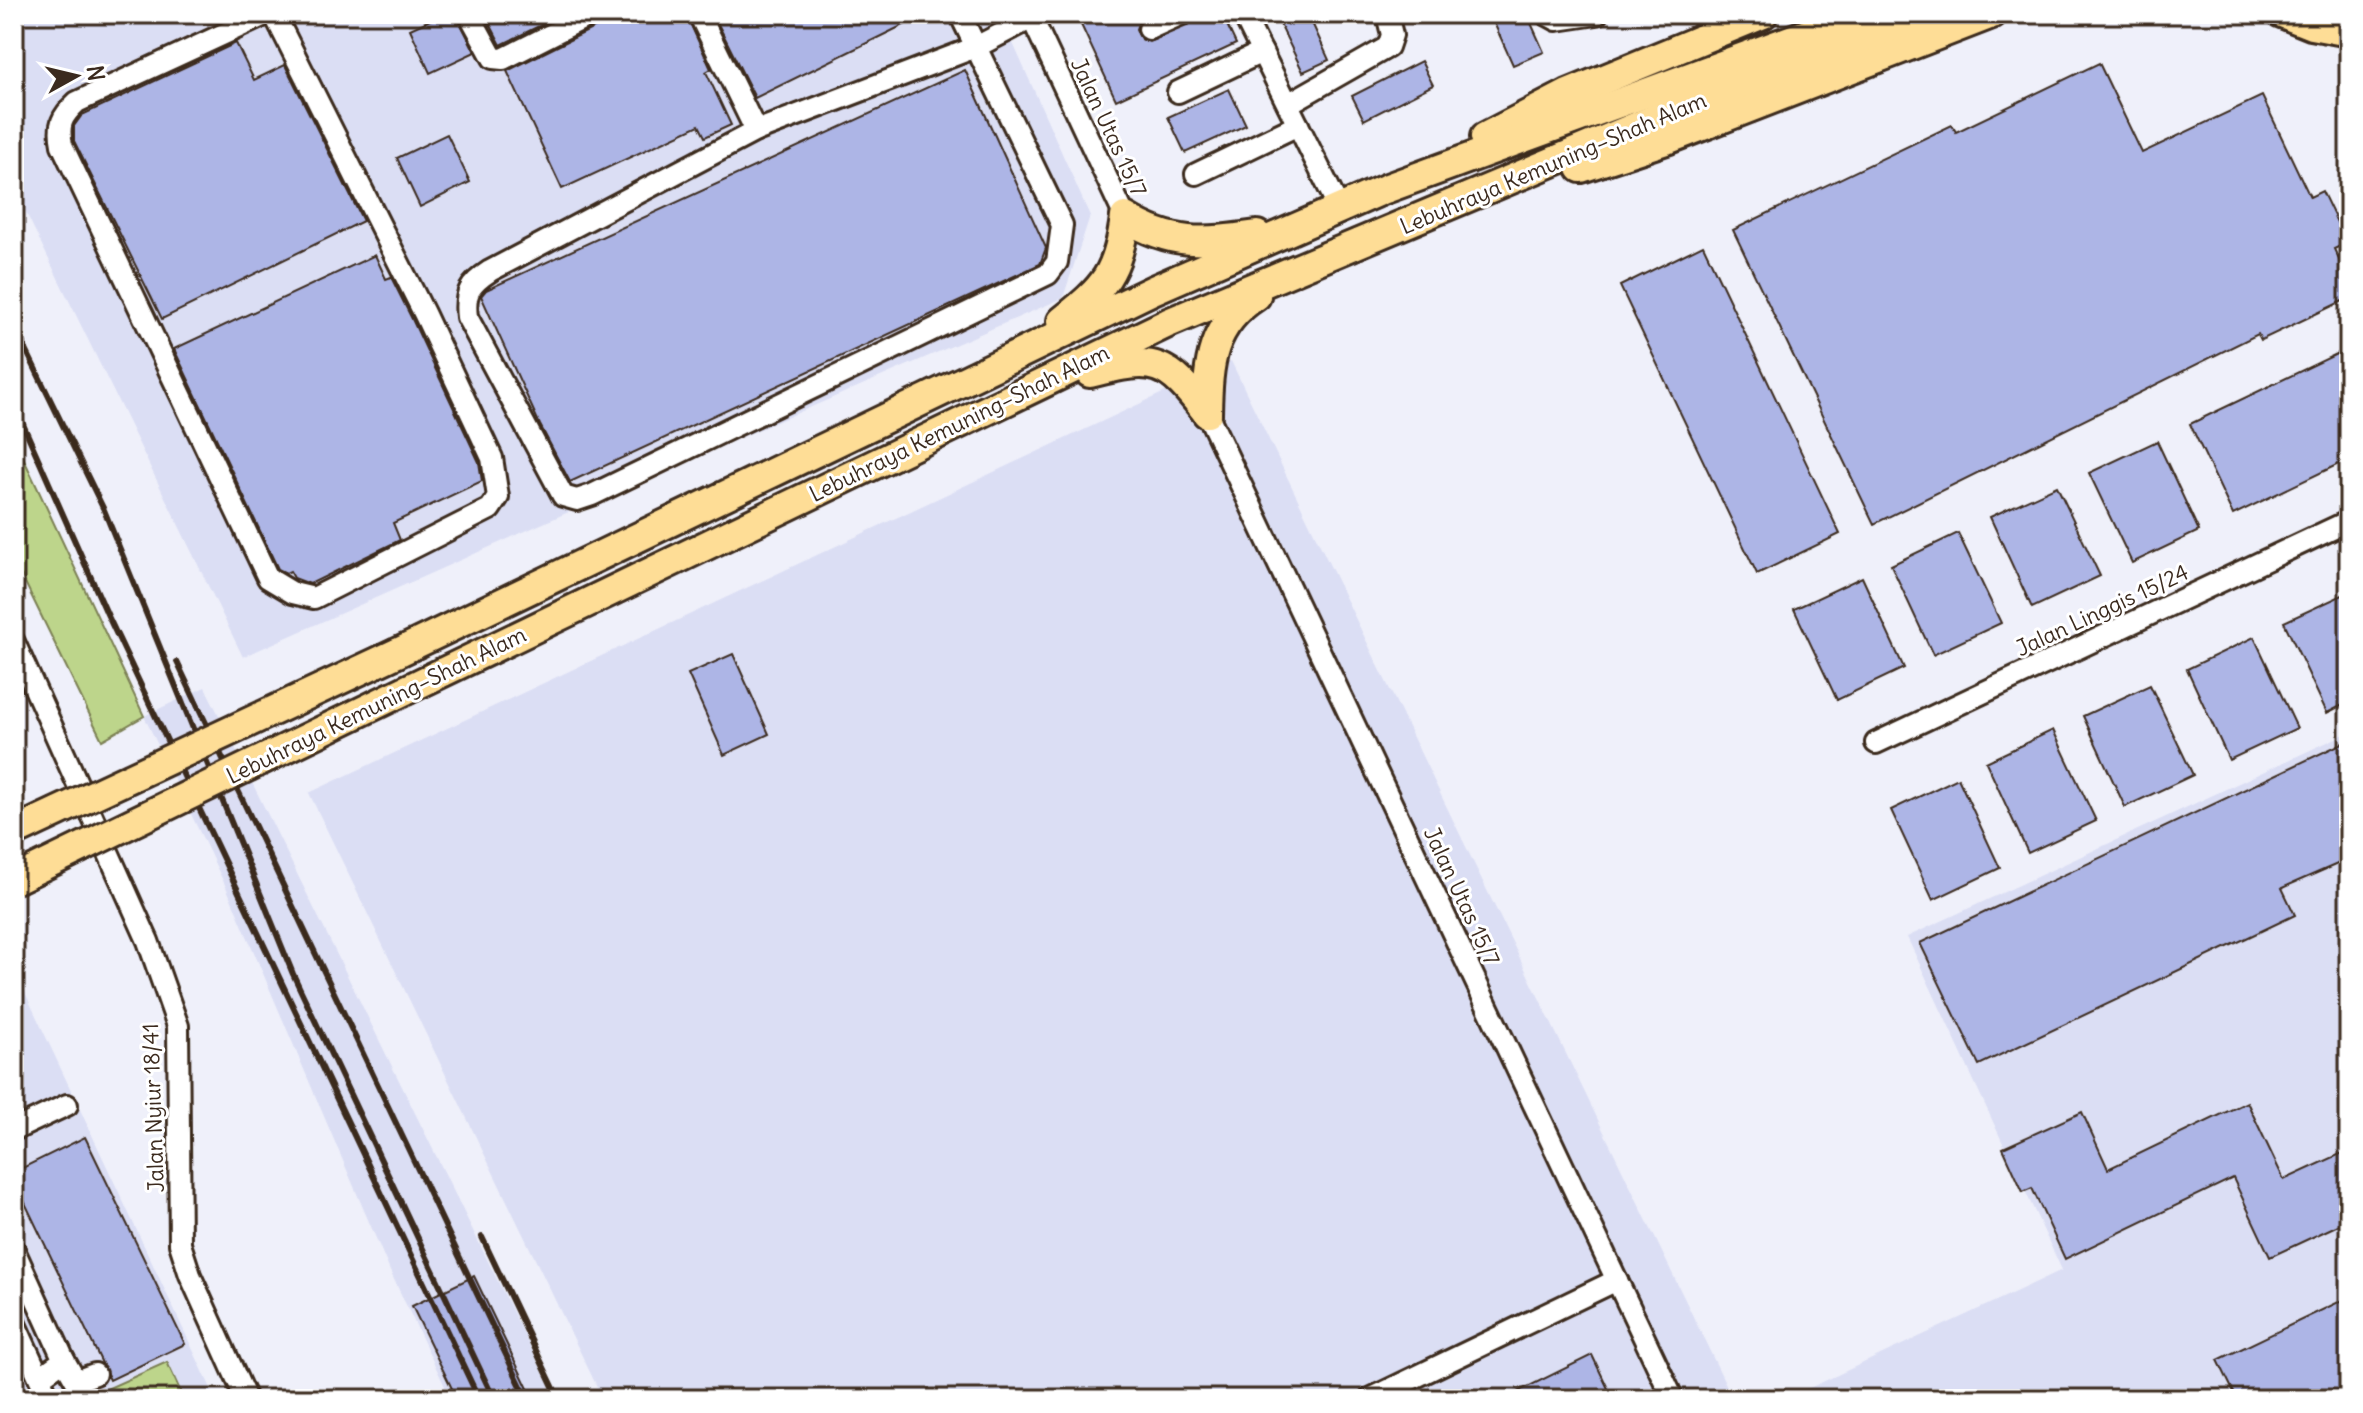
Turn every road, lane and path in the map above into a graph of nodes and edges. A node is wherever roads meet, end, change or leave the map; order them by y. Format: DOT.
graph roads {
  1 [pos="267,14"];
  2 [pos="274,14"];
  3 [pos="469,14"];
  4 [pos="592,14"];
  5 [pos="699,14"];
  6 [pos="960,14"];
  7 [pos="1182,14"];
  8 [pos="1243,14"];
  9 [pos="1387,14"];
  10 [pos="1546,14"];
  11 [pos="1597,14"];
  12 [pos="1763,14"];
  13 [pos="1861,14"];
  14 [pos="1926,14"];
  15 [pos="1992,14"];
  16 [pos="2279,14"];
  17 [pos="1031,16"];
  18 [pos="1712,23"];
  19 [pos="2311,27"];
  20 [pos="1149,29"];
  21 [pos="2349,34"];
  22 [pos="976,47"];
  23 [pos="2349,51"];
  24 [pos="1262,52"];
  25 [pos="1722,79"];
  26 [pos="1178,92"];
  27 [pos="1288,104"];
  28 [pos="1298,125"];
  29 [pos="756,131"];
  30 [pos="1196,174"];
  31 [pos="1385,189"];
  32 [pos="1339,208"];
  33 [pos="1125,217"];
  34 [pos="1420,219"];
  35 [pos="1292,229"];
  36 [pos="1289,274"];
  37 [pos="1024,352"];
  38 [pos="1027,390"];
  39 [pos="1207,413"];
  40 [pos="2349,521"];
  41 [pos="14,642"];
  42 [pos="1876,743"];
  43 [pos="14,832"];
  44 [pos="14,880"];
  45 [pos="67,1105"];
  46 [pos="14,1130"];
  47 [pos="14,1250"];
  48 [pos="1617,1280"];
  49 [pos="14,1322"];
  50 [pos="64,1360"];
  51 [pos="22,1362"];
  52 [pos="95,1374"];
  53 [pos="40,1377"];
  54 [pos="49,1399"];
  55 [pos="246,1399"];
  56 [pos="1370,1399"];
  57 [pos="1673,1399"];
  1 -- 2 [label="street"];
  3 -- 4 [label="street"];
  5 -- 29 [label="street"];
  6 -- 22 [label="street"];
  7 -- 20 [label="street"];
  8 -- 24 [label="street"];
  9 -- 27 [label="street"];
  10 -- 11 [label="street"];
  12 -- 18 [label="highway"];
  13 -- 25 [label="highway, Lebuhraya Kemuning–Shah Alam"];
  14 -- 25 [label="highway, Lebuhraya Kemuning–Shah Alam"];
  15 -- 34 [label="highway"];
  16 -- 19 [label="main road"];
  17 -- 22 [label="street"];
  17 -- 33 [label="street, Jalan Utas 15/7"];
  18 -- 31 [label="highway"];
  19 -- 21 [label="main road"];
  19 -- 23 [label="main road"];
  22 -- 29 [label="street"];
  22 -- 29 [label="street"];
  24 -- 26 [label="street"];
  24 -- 27 [label="street"];
  25 -- 31 [label="highway, Lebuhraya Kemuning–Shah Alam"];
  25 -- 34 [label="highway, Lebuhraya Kemuning–Shah Alam"];
  27 -- 28 [label="street"];
  28 -- 30 [label="street"];
  28 -- 32 [label="street"];
  31 -- 32 [label="highway, Lebuhraya Kemuning–Shah Alam"];
  32 -- 35 [label="highway, Lebuhraya Kemuning–Shah Alam"];
  33 -- 35 [label="highway"];
  33 -- 37 [label="highway"];
  34 -- 36 [label="highway, Lebuhraya Kemuning–Shah Alam"];
  35 -- 37 [label="highway, Lebuhraya Kemuning–Shah Alam"];
  36 -- 38 [label="highway, Lebuhraya Kemuning–Shah Alam"];
  36 -- 39 [label="highway"];
  37 -- 43 [label="highway, Lebuhraya Kemuning–Shah Alam, bridge"];
  38 -- 39 [label="highway"];
  38 -- 44 [label="highway, Lebuhraya Kemuning–Shah Alam, bridge"];
  39 -- 48 [label="street, Jalan Utas 15/7"];
  40 -- 42 [label="street, Jalan Linggis 15/24"];
  41 -- 55 [label="street, Jalan Nyiur 18/41"];
  45 -- 46 [label="street"];
  47 -- 50 [label="street"];
  48 -- 56 [label="street"];
  48 -- 57 [label="street, Jalan Utas 15/7"];
  49 -- 51 [label="street"];
  50 -- 52 [label="street"];
  50 -- 53 [label="street"];
  51 -- 53 [label="street"];
  53 -- 54 [label="street"];
}
